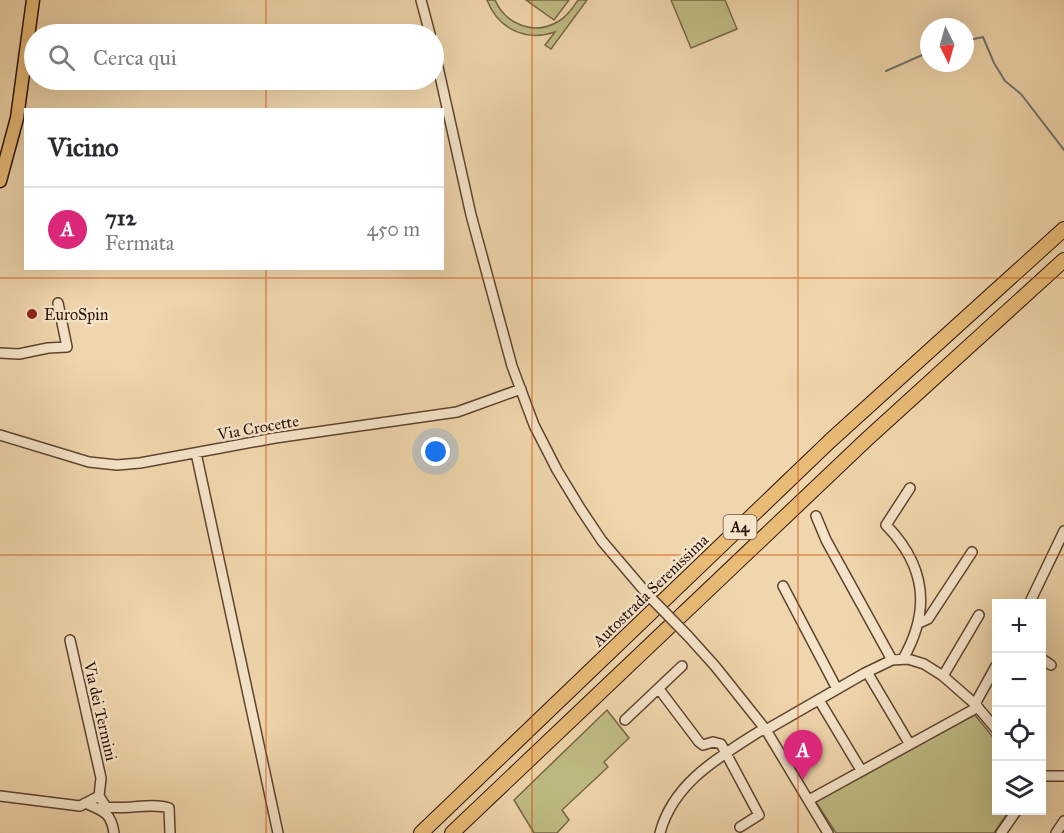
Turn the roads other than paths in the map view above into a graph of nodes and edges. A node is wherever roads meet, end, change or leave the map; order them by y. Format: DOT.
graph roads {
  1 [pos="33,0"];
  2 [pos="421,0"];
  3 [pos="30,24"];
  4 [pos="427,24"];
  5 [pos="24,70"];
  6 [pos="443,90"];
  7 [pos="0,182"];
  8 [pos="1064,229"];
  9 [pos="1064,260"];
  10 [pos="58,303"];
  11 [pos="0,352"];
  12 [pos="521,389"];
  13 [pos="0,435"];
  14 [pos="196,453"];
  15 [pos="910,488"];
  16 [pos="816,516"];
  17 [pos="1064,531"];
  18 [pos="972,552"];
  19 [pos="783,586"];
  20 [pos="1031,599"];
  21 [pos="979,615"];
  22 [pos="919,623"];
  23 [pos="70,640"];
  24 [pos="903,659"];
  25 [pos="892,660"];
  26 [pos="1046,662"];
  27 [pos="1051,664"];
  28 [pos="682,666"];
  29 [pos="867,672"];
  30 [pos="992,674"];
  31 [pos="943,676"];
  32 [pos="659,689"];
  33 [pos="837,689"];
  34 [pos="819,699"];
  35 [pos="976,705"];
  36 [pos="625,720"];
  37 [pos="992,724"];
  38 [pos="766,730"];
  39 [pos="909,743"];
  40 [pos="725,753"];
  41 [pos="861,770"];
  42 [pos="1064,776"];
  43 [pos="1046,777"];
  44 [pos="0,796"];
  45 [pos="99,796"];
  46 [pos="808,800"];
  47 [pos="85,803"];
  48 [pos="1014,815"];
  49 [pos="1064,821"];
  50 [pos="740,827"];
  51 [pos="114,833"];
  52 [pos="170,833"];
  53 [pos="278,833"];
  54 [pos="422,833"];
  55 [pos="452,833"];
  56 [pos="660,833"];
  57 [pos="828,833"];
  58 [pos="1001,833"];
  59 [pos="1056,833"];
  1 -- 3 [label="main road"];
  2 -- 4 [label="street"];
  5 -- 7 [label="main road"];
  6 -- 12 [label="street"];
  8 -- 54 [label="highway, Autostrada Serenissima / A4"];
  9 -- 55 [label="highway, A4"];
  10 -- 11 [label="street"];
  12 -- 14 [label="street, Via Crocette"];
  12 -- 38 [label="street, bridge"];
  13 -- 14 [label="street, Via Crocette"];
  14 -- 53 [label="street"];
  15 -- 22 [label="street"];
  16 -- 25 [label="street"];
  17 -- 20 [label="street"];
  18 -- 22 [label="street"];
  19 -- 33 [label="street"];
  21 -- 31 [label="street"];
  22 -- 24 [label="street"];
  23 -- 45 [label="street, Via dei Termini"];
  24 -- 25 [label="street"];
  24 -- 31 [label="street"];
  25 -- 29 [label="street"];
  26 -- 27 [label="street"];
  28 -- 32 [label="street"];
  29 -- 33 [label="street"];
  29 -- 39 [label="street"];
  30 -- 35 [label="street"];
  31 -- 35 [label="street"];
  32 -- 36 [label="street"];
  32 -- 40 [label="street"];
  33 -- 34 [label="street"];
  34 -- 38 [label="street"];
  34 -- 41 [label="street"];
  35 -- 37 [label="street"];
  35 -- 39 [label="street"];
  38 -- 40 [label="street"];
  38 -- 46 [label="street"];
  39 -- 41 [label="street"];
  40 -- 50 [label="street"];
  40 -- 56 [label="street"];
  41 -- 46 [label="street"];
  42 -- 43 [label="street"];
  44 -- 47 [label="street"];
  45 -- 47 [label="street"];
  45 -- 52 [label="street"];
  46 -- 57 [label="street"];
  47 -- 51 [label="street"];
  48 -- 58 [label="street"];
  49 -- 59 [label="street"];
}
